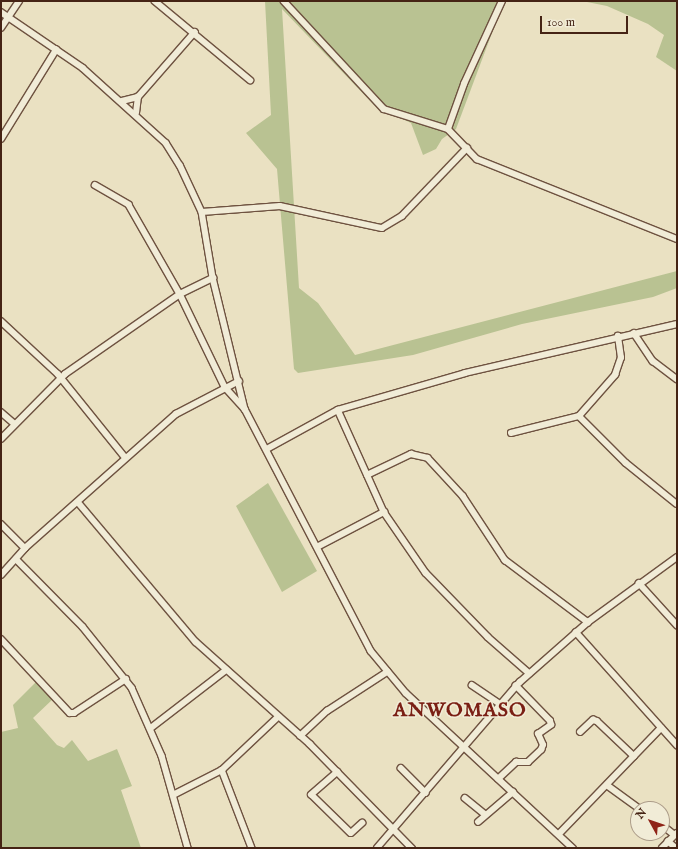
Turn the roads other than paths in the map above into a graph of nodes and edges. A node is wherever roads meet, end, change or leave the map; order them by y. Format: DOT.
graph roads {
  1 [pos="19,1"];
  2 [pos="155,1"];
  3 [pos="284,1"];
  4 [pos="502,1"];
  5 [pos="1,12"];
  6 [pos="8,18"];
  7 [pos="1,28"];
  8 [pos="195,32"];
  9 [pos="56,50"];
  10 [pos="250,80"];
  11 [pos="138,97"];
  12 [pos="122,101"];
  13 [pos="136,113"];
  14 [pos="448,129"];
  15 [pos="1,139"];
  16 [pos="467,148"];
  17 [pos="95,185"];
  18 [pos="202,212"];
  19 [pos="677,239"];
  20 [pos="213,278"];
  21 [pos="180,294"];
  22 [pos="1,321"];
  23 [pos="677,324"];
  24 [pos="634,333"];
  25 [pos="618,336"];
  26 [pos="62,378"];
  27 [pos="677,379"];
  28 [pos="239,380"];
  29 [pos="225,387"];
  30 [pos="245,409"];
  31 [pos="338,410"];
  32 [pos="1,412"];
  33 [pos="579,416"];
  34 [pos="16,424"];
  35 [pos="511,433"];
  36 [pos="1,438"];
  37 [pos="267,449"];
  38 [pos="125,457"];
  39 [pos="367,475"];
  40 [pos="78,502"];
  41 [pos="677,504"];
  42 [pos="384,512"];
  43 [pos="1,524"];
  44 [pos="317,547"];
  45 [pos="25,548"];
  46 [pos="677,557"];
  47 [pos="16,559"];
  48 [pos="1,575"];
  49 [pos="639,583"];
  50 [pos="588,622"];
  51 [pos="677,624"];
  52 [pos="576,632"];
  53 [pos="1,639"];
  54 [pos="226,670"];
  55 [pos="387,672"];
  56 [pos="529,673"];
  57 [pos="126,679"];
  58 [pos="472,685"];
  59 [pos="516,686"];
  60 [pos="499,704"];
  61 [pos="278,717"];
  62 [pos="151,728"];
  63 [pos="661,728"];
  64 [pos="580,732"];
  65 [pos="300,736"];
  66 [pos="677,745"];
  67 [pos="464,748"];
  68 [pos="634,756"];
  69 [pos="401,768"];
  70 [pos="222,770"];
  71 [pos="338,772"];
  72 [pos="498,779"];
  73 [pos="607,785"];
  74 [pos="513,792"];
  75 [pos="426,793"];
  76 [pos="175,794"];
  77 [pos="465,798"];
  78 [pos="630,802"];
  79 [pos="485,814"];
  80 [pos="478,822"];
  81 [pos="362,823"];
  82 [pos="395,828"];
  83 [pos="559,834"];
  84 [pos="668,841"];
  85 [pos="188,848"];
  86 [pos="252,848"];
  87 [pos="377,848"];
  88 [pos="412,848"];
  89 [pos="573,848"];
  90 [pos="662,848"];
  91 [pos="676,848"];
  1 -- 6 [label="street"];
  2 -- 8 [label="street"];
  3 -- 14 [label="street"];
  4 -- 14 [label="street"];
  5 -- 6 [label="street"];
  6 -- 7 [label="street"];
  6 -- 9 [label="street"];
  8 -- 10 [label="street"];
  8 -- 11 [label="street"];
  9 -- 12 [label="street"];
  9 -- 15 [label="street"];
  11 -- 12 [label="street"];
  11 -- 13 [label="street"];
  12 -- 13 [label="street"];
  13 -- 18 [label="street"];
  14 -- 16 [label="street"];
  16 -- 18 [label="street"];
  16 -- 19 [label="street"];
  17 -- 21 [label="street"];
  18 -- 20 [label="street"];
  20 -- 21 [label="street"];
  20 -- 28 [label="street"];
  21 -- 26 [label="street"];
  21 -- 29 [label="street"];
  22 -- 26 [label="street"];
  23 -- 24 [label="street"];
  24 -- 25 [label="street"];
  24 -- 27 [label="street"];
  25 -- 31 [label="street"];
  25 -- 33 [label="street"];
  26 -- 34 [label="street"];
  26 -- 38 [label="street"];
  28 -- 29 [label="street"];
  28 -- 30 [label="street"];
  29 -- 30 [label="street"];
  29 -- 38 [label="street"];
  30 -- 37 [label="street"];
  31 -- 37 [label="street"];
  31 -- 39 [label="street"];
  32 -- 34 [label="street"];
  33 -- 35 [label="street"];
  33 -- 41 [label="street"];
  34 -- 36 [label="street"];
  37 -- 44 [label="street"];
  38 -- 40 [label="street"];
  39 -- 42 [label="street"];
  39 -- 50 [label="street"];
  40 -- 45 [label="street"];
  40 -- 54 [label="street"];
  42 -- 44 [label="street"];
  42 -- 56 [label="street"];
  43 -- 45 [label="street"];
  44 -- 55 [label="street"];
  45 -- 47 [label="street"];
  46 -- 49 [label="street"];
  47 -- 48 [label="street"];
  47 -- 57 [label="street"];
  49 -- 50 [label="street"];
  49 -- 51 [label="street"];
  50 -- 52 [label="street"];
  52 -- 56 [label="street"];
  52 -- 63 [label="street"];
  53 -- 57 [label="street"];
  54 -- 61 [label="street"];
  54 -- 62 [label="street"];
  55 -- 65 [label="street"];
  55 -- 67 [label="street"];
  56 -- 59 [label="street"];
  57 -- 62 [label="street"];
  58 -- 60 [label="street"];
  59 -- 60 [label="street"];
  59 -- 72 [label="street"];
  60 -- 67 [label="street"];
  61 -- 65 [label="street"];
  61 -- 70 [label="street"];
  62 -- 76 [label="street"];
  63 -- 66 [label="street"];
  63 -- 68 [label="street"];
  64 -- 68 [label="street"];
  65 -- 71 [label="street"];
  67 -- 72 [label="street"];
  67 -- 75 [label="street"];
  68 -- 73 [label="street"];
  69 -- 75 [label="street"];
  70 -- 76 [label="street"];
  70 -- 86 [label="street"];
  71 -- 81 [label="street"];
  71 -- 82 [label="street"];
  72 -- 74 [label="street"];
  73 -- 78 [label="street"];
  73 -- 83 [label="street"];
  74 -- 79 [label="street"];
  74 -- 83 [label="street"];
  75 -- 82 [label="street"];
  76 -- 85 [label="street"];
  77 -- 79 [label="street"];
  79 -- 80 [label="street"];
  82 -- 87 [label="street"];
  82 -- 88 [label="street"];
  83 -- 89 [label="street"];
  84 -- 90 [label="street"];
  84 -- 91 [label="street"];
}
